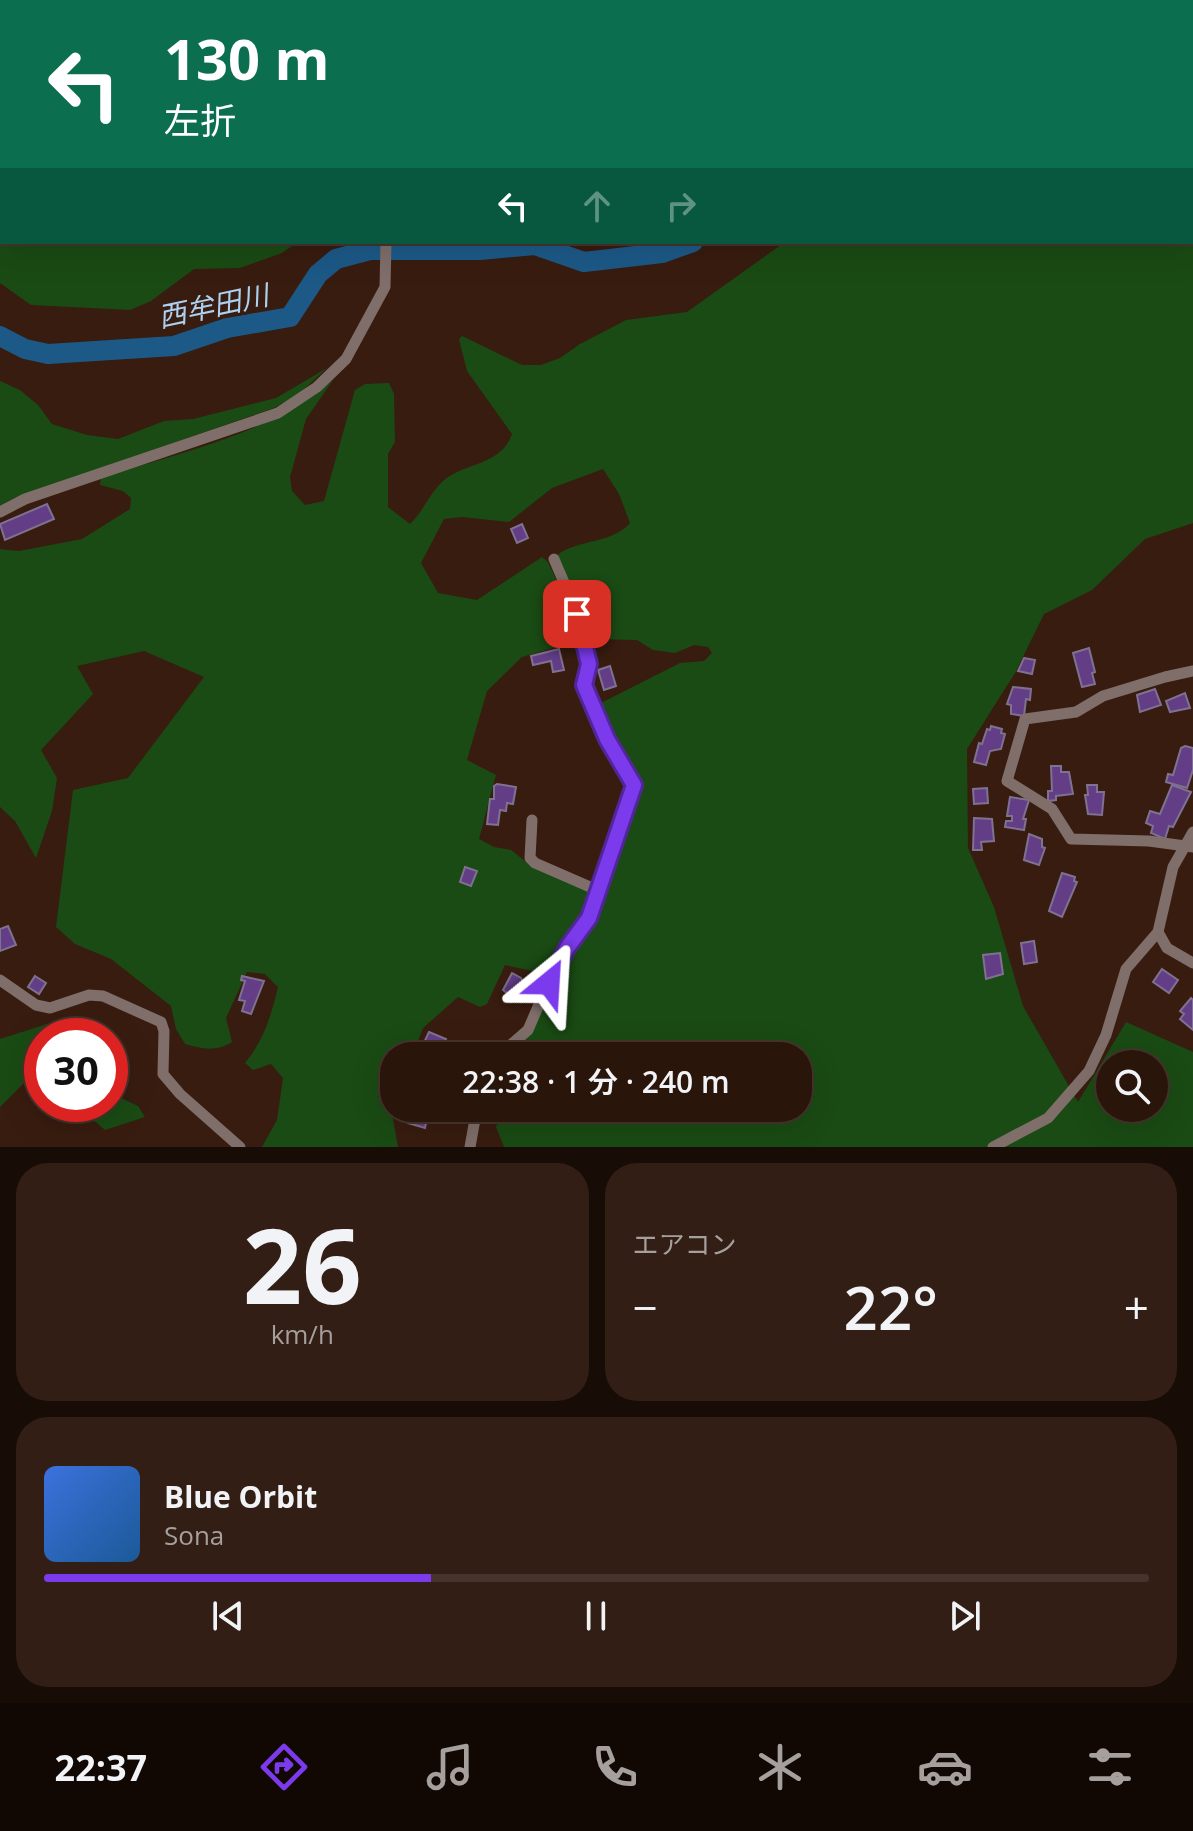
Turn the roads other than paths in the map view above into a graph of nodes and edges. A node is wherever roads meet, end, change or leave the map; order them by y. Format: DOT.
graph roads {
  1 [pos="386,244"];
  2 [pos="0,512"];
  3 [pos="554,559"];
  4 [pos="1193,671"];
  5 [pos="532,820"];
  6 [pos="1193,832"];
  7 [pos="1189,847"];
  8 [pos="597,890"];
  9 [pos="1158,932"];
  10 [pos="1193,963"];
  11 [pos="0,980"];
  12 [pos="514,1042"];
  13 [pos="474,1122"];
  14 [pos="240,1147"];
  15 [pos="470,1147"];
  16 [pos="993,1147"];
  1 -- 2 [label="street"];
  3 -- 8 [label="street"];
  4 -- 7 [label="street"];
  5 -- 8 [label="street"];
  6 -- 7 [label="street"];
  7 -- 9 [label="street"];
  8 -- 12 [label="street"];
  9 -- 10 [label="street"];
  9 -- 16 [label="street"];
  11 -- 14 [label="street"];
  13 -- 15 [label="street"];
}
